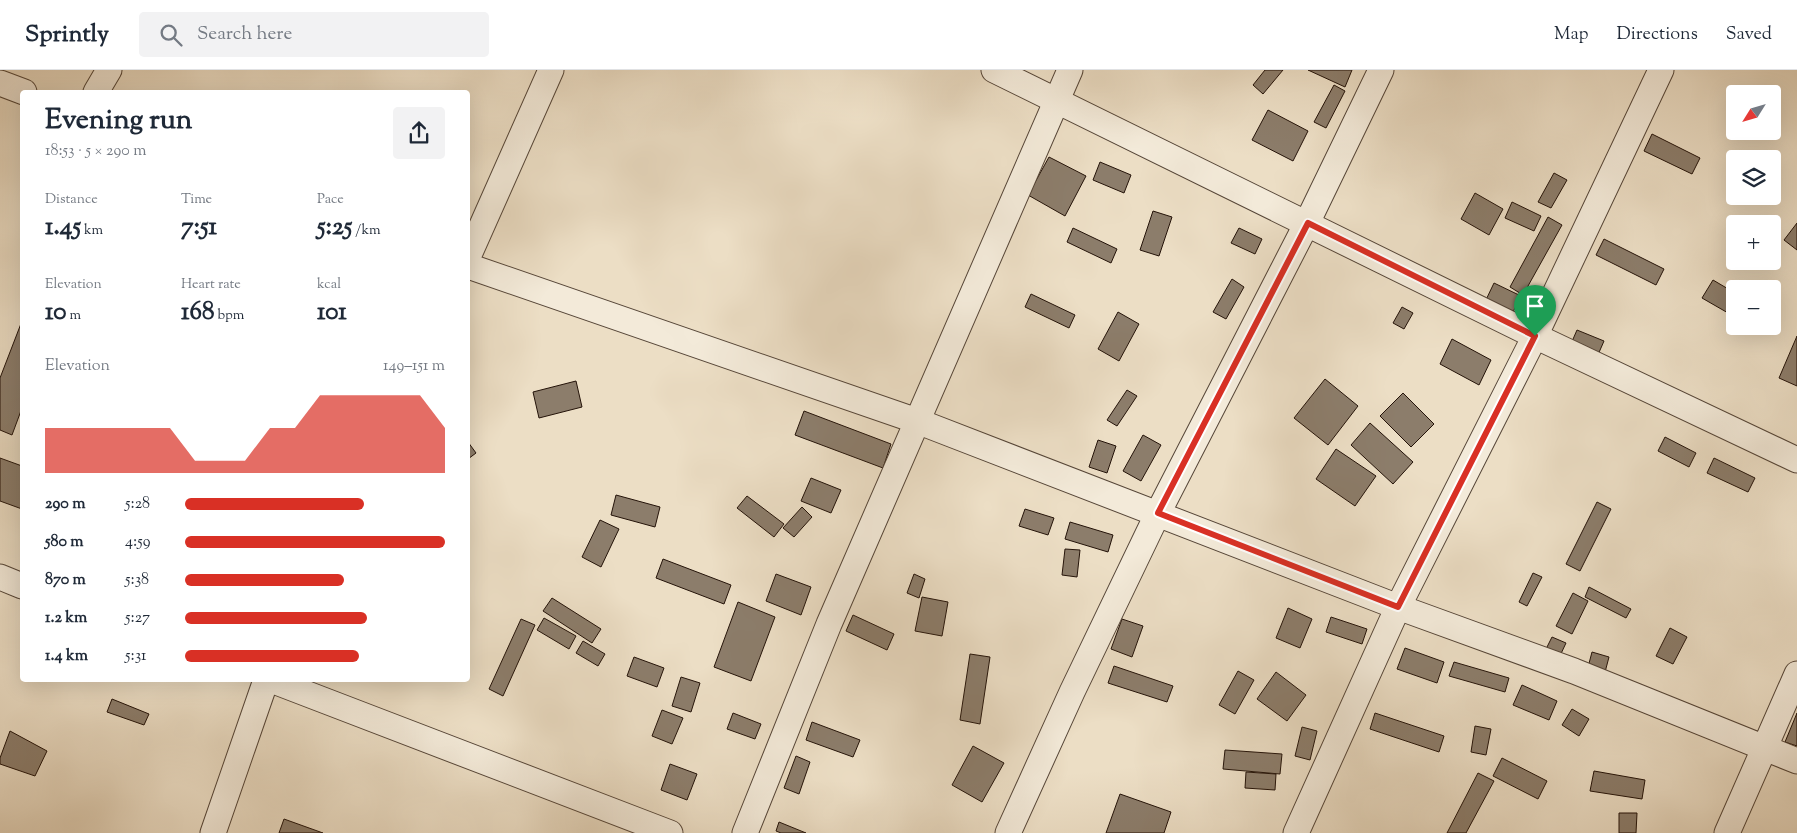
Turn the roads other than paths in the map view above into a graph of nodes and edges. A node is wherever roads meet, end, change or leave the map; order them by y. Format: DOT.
graph roads {
  1 [pos="109,70"];
  2 [pos="551,70"];
  3 [pos="994,70"];
  4 [pos="1070,70"];
  5 [pos="1382,70"];
  6 [pos="1661,70"];
  7 [pos="0,83"];
  8 [pos="20,90"];
  9 [pos="97,90"];
  10 [pos="1057,100"];
  11 [pos="1308,223"];
  12 [pos="470,252"];
  13 [pos="470,267"];
  14 [pos="1535,336"];
  15 [pos="917,421"];
  16 [pos="1797,460"];
  17 [pos="1158,513"];
  18 [pos="0,577"];
  19 [pos="20,585"];
  20 [pos="1398,607"];
  21 [pos="1797,674"];
  22 [pos="265,682"];
  23 [pos="275,682"];
  24 [pos="1766,748"];
  25 [pos="1797,761"];
  26 [pos="213,833"];
  27 [pos="670,833"];
  28 [pos="744,833"];
  29 [pos="1008,833"];
  30 [pos="1296,833"];
  31 [pos="1727,833"];
  1 -- 9 [label="street"];
  2 -- 12 [label="street"];
  3 -- 10 [label="street"];
  4 -- 10 [label="street"];
  5 -- 11 [label="street"];
  6 -- 14 [label="street"];
  7 -- 8 [label="street"];
  10 -- 11 [label="street"];
  10 -- 15 [label="street"];
  11 -- 14 [label="street"];
  11 -- 17 [label="street"];
  13 -- 15 [label="street"];
  14 -- 16 [label="street"];
  14 -- 20 [label="street"];
  15 -- 17 [label="street"];
  15 -- 28 [label="street"];
  17 -- 20 [label="street"];
  17 -- 29 [label="street"];
  18 -- 19 [label="street"];
  20 -- 24 [label="street"];
  20 -- 30 [label="street"];
  21 -- 24 [label="street"];
  22 -- 26 [label="street"];
  23 -- 27 [label="street"];
  24 -- 25 [label="street"];
  24 -- 31 [label="street"];
}
